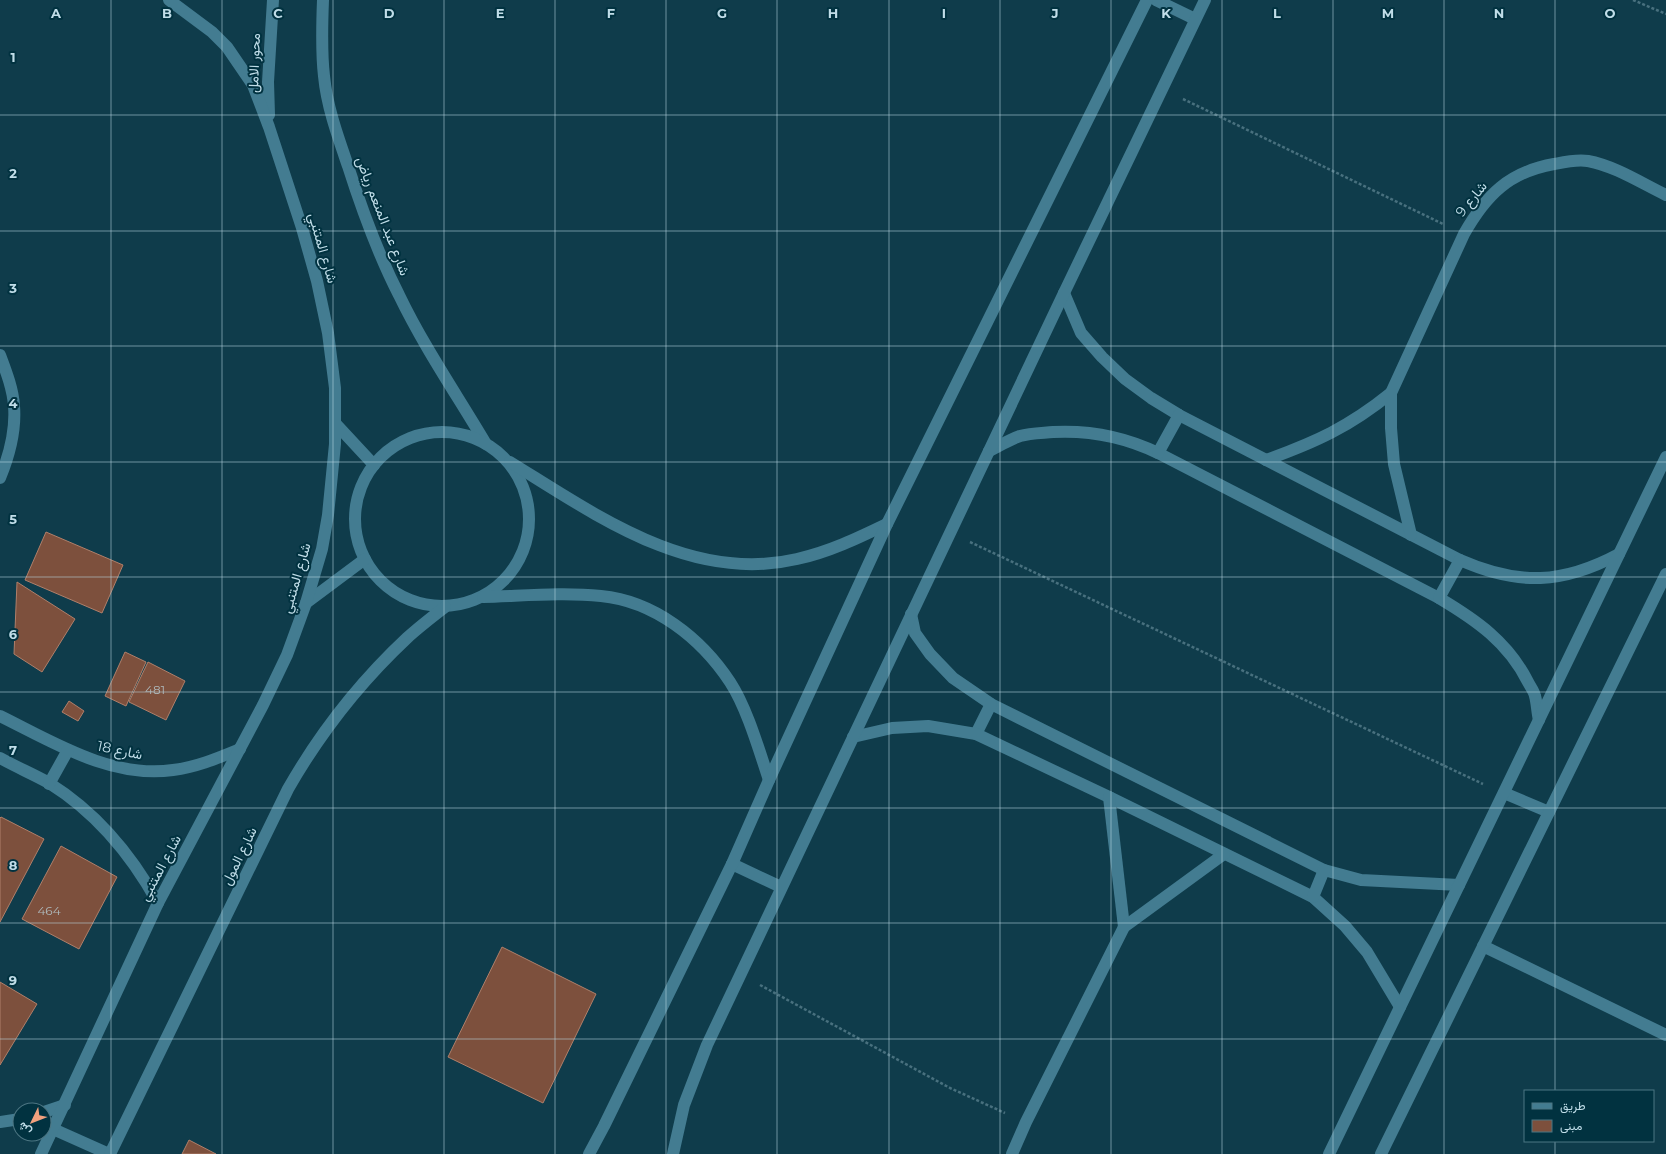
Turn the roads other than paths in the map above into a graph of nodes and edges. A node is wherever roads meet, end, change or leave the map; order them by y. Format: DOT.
graph roads {
  1 [pos="169,0"];
  2 [pos="272,0"];
  3 [pos="323,0"];
  4 [pos="1147,0"];
  5 [pos="1156,0"];
  6 [pos="1205,0"];
  7 [pos="1196,19"];
  8 [pos="269,127"];
  9 [pos="1666,195"];
  10 [pos="1064,293"];
  11 [pos="0,355"];
  12 [pos="1391,393"];
  13 [pos="1179,415"];
  14 [pos="335,423"];
  15 [pos="486,444"];
  16 [pos="989,451"];
  17 [pos="1158,453"];
  18 [pos="504,457"];
  19 [pos="1666,458"];
  20 [pos="1266,460"];
  21 [pos="374,465"];
  22 [pos="0,478"];
  23 [pos="887,524"];
  24 [pos="1411,535"];
  25 [pos="1619,554"];
  26 [pos="365,559"];
  27 [pos="1460,560"];
  28 [pos="1666,574"];
  29 [pos="483,597"];
  30 [pos="1439,598"];
  31 [pos="306,603"];
  32 [pos="445,607"];
  33 [pos="911,614"];
  34 [pos="991,704"];
  35 [pos="0,716"];
  36 [pos="1538,720"];
  37 [pos="976,734"];
  38 [pos="853,737"];
  39 [pos="240,749"];
  40 [pos="68,750"];
  41 [pos="0,758"];
  42 [pos="769,780"];
  43 [pos="49,784"];
  44 [pos="1504,793"];
  45 [pos="1109,797"];
  46 [pos="1549,812"];
  47 [pos="1224,854"];
  48 [pos="732,864"];
  49 [pos="1324,870"];
  50 [pos="1459,884"];
  51 [pos="781,887"];
  52 [pos="1313,897"];
  53 [pos="158,903"];
  54 [pos="1124,927"];
  55 [pos="1483,946"];
  56 [pos="1400,1007"];
  57 [pos="1666,1035"];
  58 [pos="65,1105"];
  59 [pos="52,1109"];
  60 [pos="12,1120"];
  61 [pos="0,1122"];
  62 [pos="53,1129"];
  63 [pos="41,1154"];
  64 [pos="110,1154"];
  65 [pos="589,1154"];
  66 [pos="673,1154"];
  67 [pos="1012,1154"];
  68 [pos="1329,1154"];
  69 [pos="1381,1154"];
  1 -- 8 [label="street, شارع المتنبي"];
  2 -- 8 [label="street, محور الامل"];
  3 -- 15 [label="street, شارع عبد المنعم رياض"];
  4 -- 23 [label="street"];
  5 -- 7 [label="street"];
  6 -- 7 [label="street"];
  7 -- 10 [label="street"];
  8 -- 14 [label="street, شارع المتنبي"];
  9 -- 12 [label="street, شارع 9"];
  10 -- 13 [label="street"];
  10 -- 16 [label="street"];
  11 -- 22 [label="street"];
  12 -- 20 [label="street, شارع 9"];
  12 -- 24 [label="street, شارع 9"];
  13 -- 17 [label="street"];
  13 -- 20 [label="street"];
  14 -- 21 [label="street"];
  14 -- 31 [label="street, شارع المتنبي"];
  15 -- 18 [label="street"];
  15 -- 21 [label="street"];
  16 -- 17 [label="street"];
  16 -- 33 [label="street"];
  17 -- 30 [label="street"];
  18 -- 23 [label="street"];
  18 -- 29 [label="street"];
  19 -- 25 [label="street"];
  20 -- 24 [label="street"];
  21 -- 26 [label="street"];
  23 -- 42 [label="street"];
  24 -- 27 [label="street"];
  25 -- 27 [label="street"];
  25 -- 36 [label="street"];
  26 -- 31 [label="street"];
  26 -- 32 [label="street"];
  27 -- 30 [label="street"];
  28 -- 46 [label="street"];
  29 -- 32 [label="street"];
  29 -- 42 [label="street"];
  30 -- 36 [label="street"];
  31 -- 39 [label="street, شارع المتنبي"];
  32 -- 64 [label="street, شارع المول"];
  33 -- 34 [label="street"];
  33 -- 38 [label="street"];
  34 -- 37 [label="street"];
  34 -- 49 [label="street"];
  35 -- 40 [label="street, شارع 18"];
  36 -- 44 [label="street"];
  37 -- 38 [label="street"];
  37 -- 45 [label="street"];
  38 -- 51 [label="street"];
  39 -- 40 [label="street, شارع 18"];
  39 -- 53 [label="street, شارع المتنبي"];
  40 -- 43 [label="street"];
  41 -- 43 [label="street"];
  42 -- 48 [label="street"];
  43 -- 53 [label="street"];
  44 -- 46 [label="street"];
  44 -- 50 [label="street"];
  45 -- 47 [label="street"];
  45 -- 54 [label="street"];
  46 -- 55 [label="street"];
  47 -- 52 [label="street"];
  47 -- 54 [label="street"];
  48 -- 51 [label="street"];
  48 -- 65 [label="street"];
  49 -- 50 [label="street"];
  49 -- 52 [label="street"];
  50 -- 56 [label="street"];
  51 -- 66 [label="street"];
  52 -- 56 [label="street"];
  53 -- 58 [label="street, شارع المتنبي"];
  54 -- 67 [label="street"];
  55 -- 57 [label="street"];
  55 -- 69 [label="street"];
  56 -- 68 [label="street"];
  58 -- 59 [label="street"];
  58 -- 62 [label="street, شارع المتنبي"];
  60 -- 61 [label="street"];
  62 -- 63 [label="street, شارع المتنبي"];
  62 -- 64 [label="street"];
}
